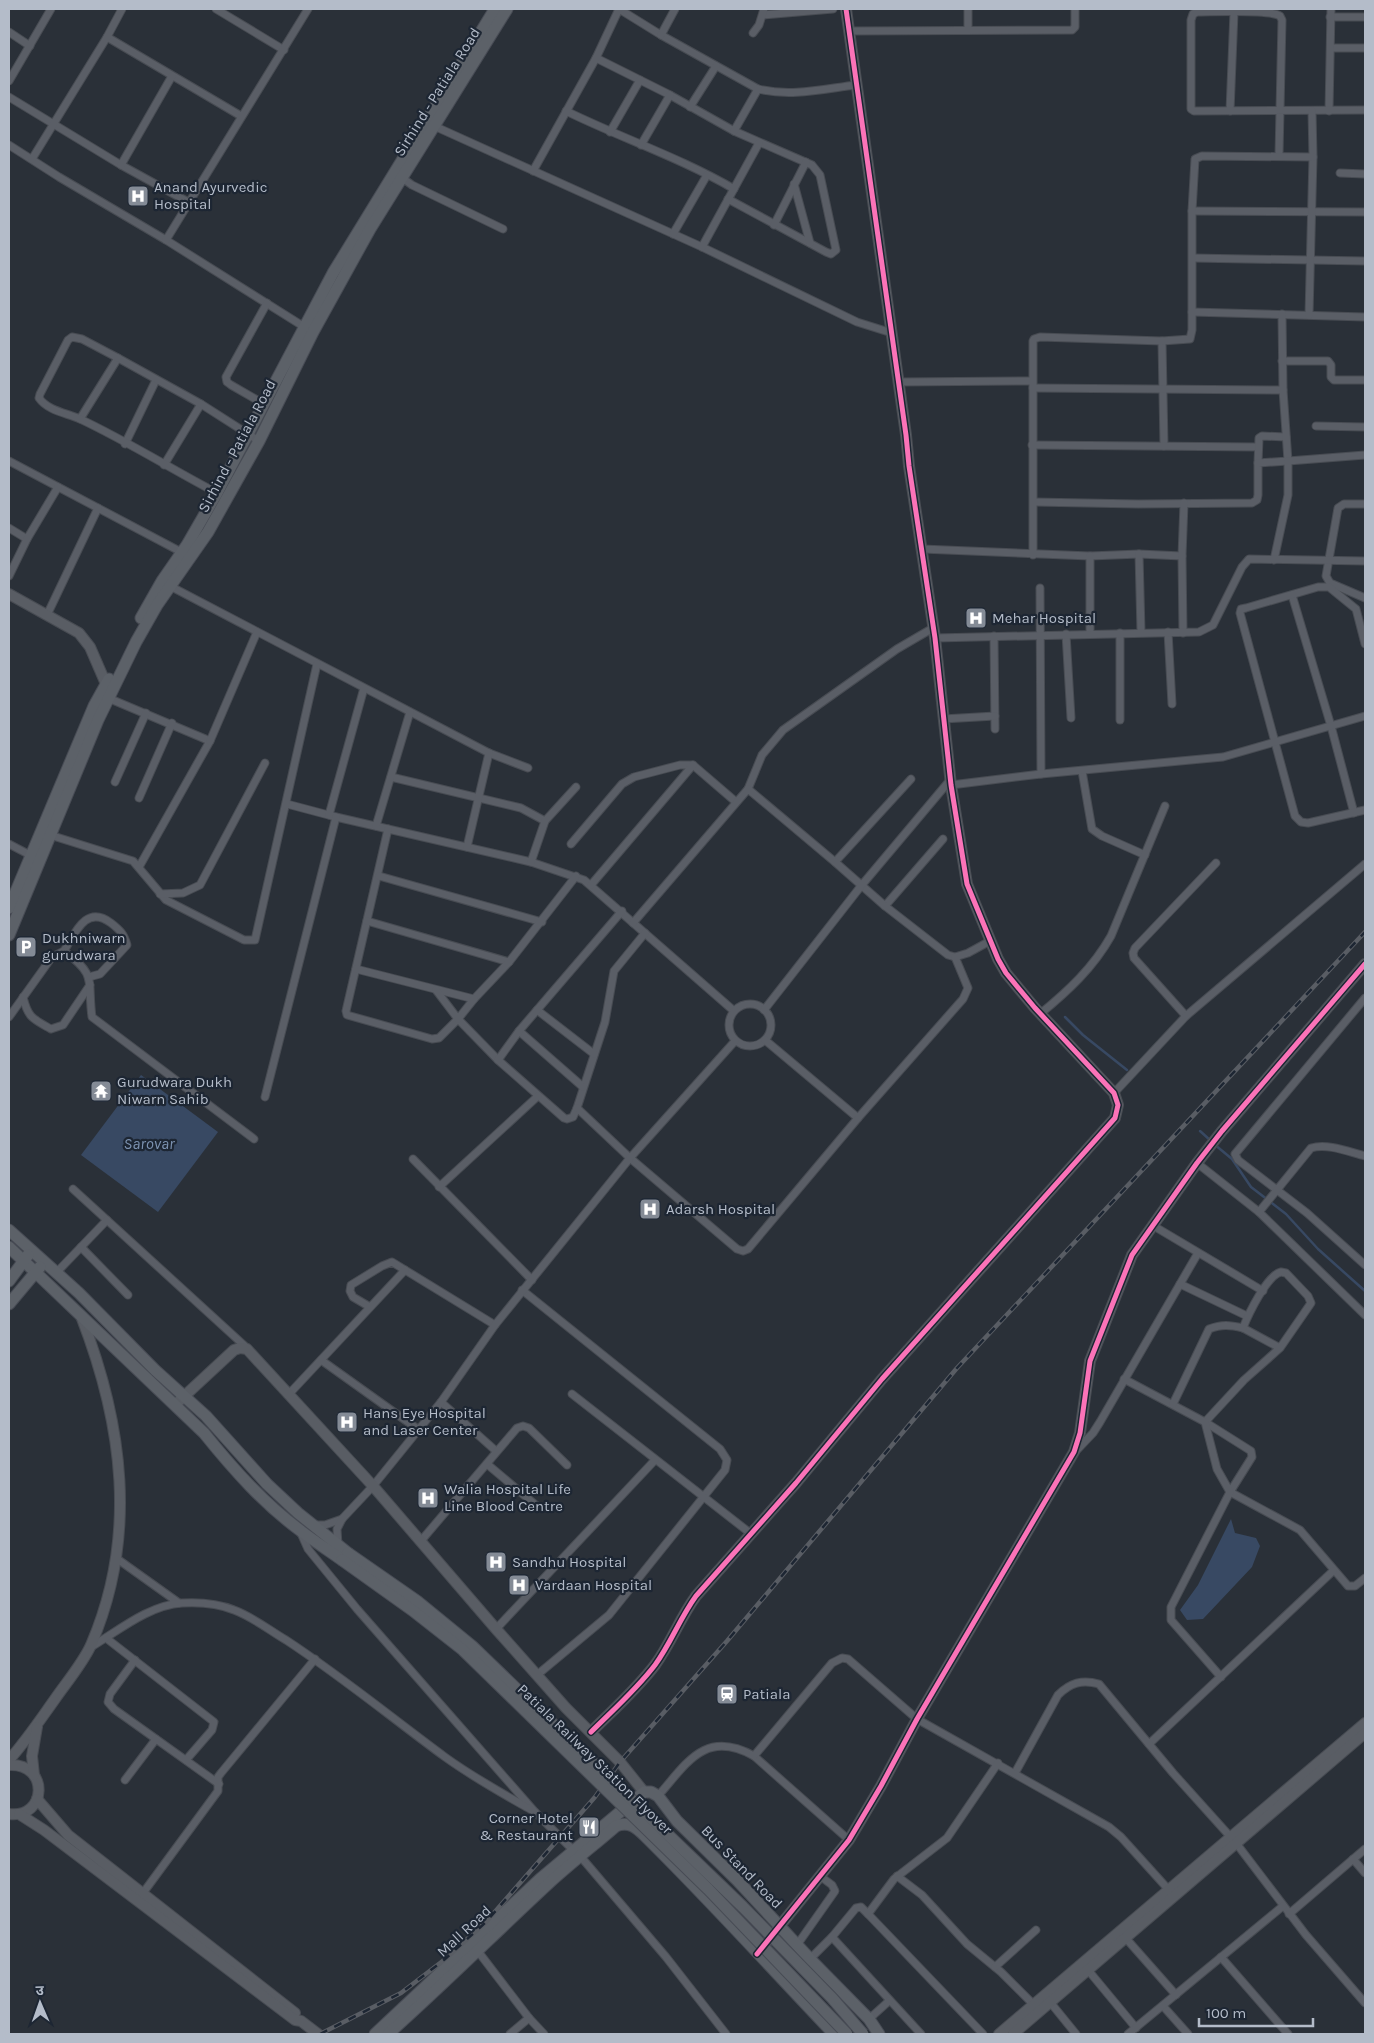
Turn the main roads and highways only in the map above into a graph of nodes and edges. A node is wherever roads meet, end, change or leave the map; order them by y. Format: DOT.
graph roads {
  1 [pos="495,9"];
  2 [pos="507,9"];
  3 [pos="309,330"];
  4 [pos="186,554"];
  5 [pos="166,584"];
  6 [pos="14,909"];
  7 [pos="9,935"];
  8 [pos="9,1230"];
  9 [pos="9,1247"];
  10 [pos="32,1250"];
  11 [pos="24,1260"];
  12 [pos="44,1261"];
  13 [pos="36,1272"];
  14 [pos="9,1281"];
  15 [pos="9,1304"];
  16 [pos="343,1553"];
  17 [pos="577,1853"];
  18 [pos="375,2034"];
  19 [pos="388,2034"];
  20 [pos="834,2034"];
  21 [pos="847,2034"];
  22 [pos="863,2034"];
  23 [pos="879,2034"];
  1 -- 3 [label="main road"];
  2 -- 3 [label="main road, Sirhind - Patiala Road"];
  3 -- 4 [label="main road"];
  3 -- 4 [label="main road, Sirhind - Patiala Road"];
  4 -- 5 [label="main road"];
  5 -- 6 [label="main road"];
  5 -- 6 [label="main road"];
  6 -- 7 [label="main road"];
  8 -- 10 [label="main road"];
  9 -- 11 [label="main road, Patiala Railway Station Flyover"];
  10 -- 11 [label="main road"];
  10 -- 12 [label="main road"];
  11 -- 13 [label="main road, Patiala Railway Station Flyover"];
  11 -- 14 [label="main road"];
  12 -- 13 [label="main road"];
  12 -- 16 [label="main road"];
  13 -- 15 [label="main road"];
  13 -- 16 [label="main road, Patiala Railway Station Flyover"];
  16 -- 21 [label="main road, Patiala Railway Station Flyover, bridge"];
  16 -- 22 [label="main road, Patiala Railway Station Flyover, bridge"];
  17 -- 18 [label="main road, Mall Road"];
  17 -- 19 [label="main road, Mall Road"];
  17 -- 20 [label="main road"];
  17 -- 23 [label="main road, Bus Stand Road"];
}
